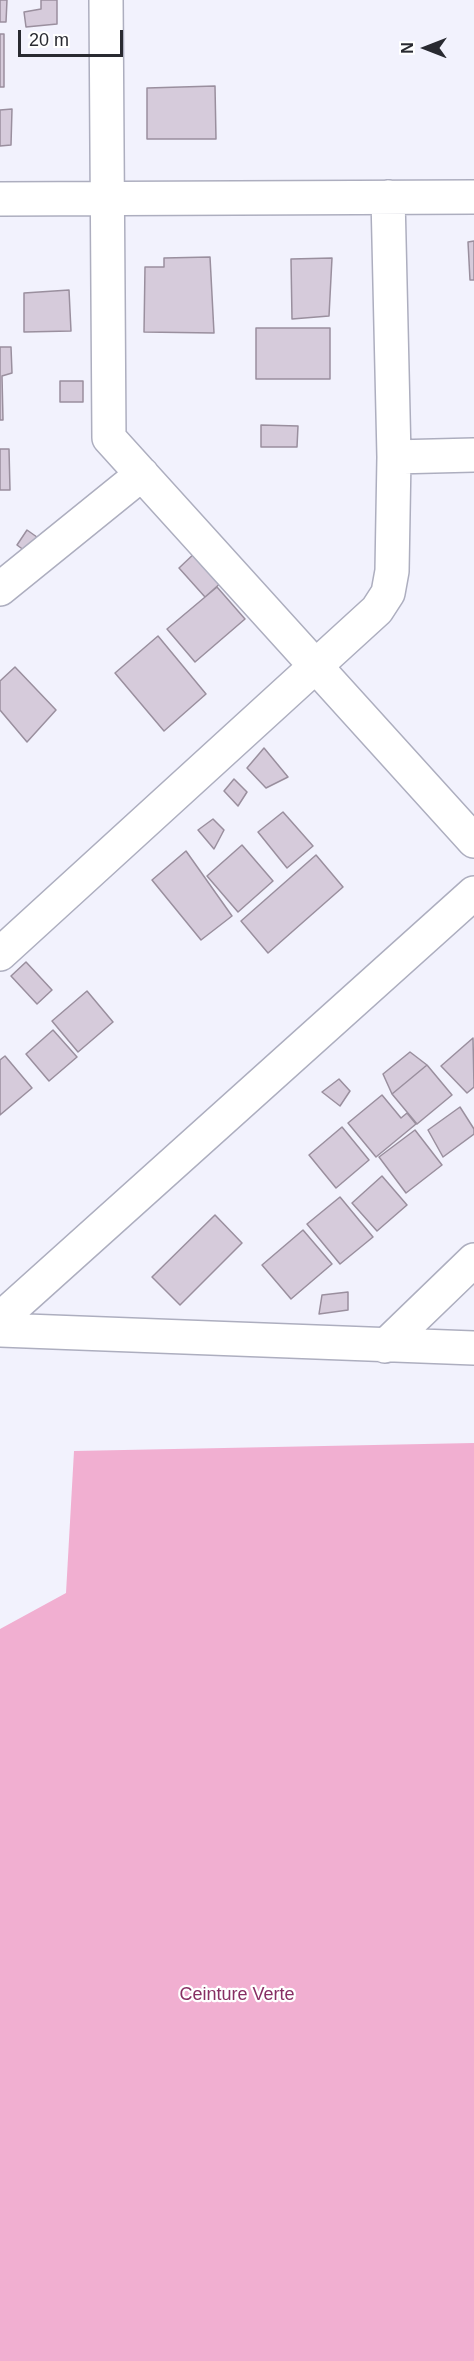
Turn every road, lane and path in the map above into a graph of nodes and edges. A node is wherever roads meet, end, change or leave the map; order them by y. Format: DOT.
graph roads {
  1 [pos="106,0"];
  2 [pos="388,197"];
  3 [pos="474,197"];
  4 [pos="0,199"];
  5 [pos="107,199"];
  6 [pos="474,455"];
  7 [pos="393,457"];
  8 [pos="142,474"];
  9 [pos="0,589"];
  10 [pos="316,666"];
  11 [pos="474,841"];
  12 [pos="474,893"];
  13 [pos="0,954"];
  14 [pos="474,1260"];
  15 [pos="0,1319"];
  16 [pos="0,1330"];
  17 [pos="386,1346"];
  18 [pos="474,1348"];
  1 -- 5 [label="street"];
  2 -- 3 [label="street"];
  2 -- 5 [label="street"];
  2 -- 7 [label="street"];
  4 -- 5 [label="street"];
  5 -- 8 [label="street"];
  6 -- 7 [label="street"];
  7 -- 10 [label="street"];
  8 -- 9 [label="street"];
  8 -- 10 [label="street"];
  10 -- 11 [label="street"];
  10 -- 13 [label="street"];
  12 -- 15 [label="street"];
  14 -- 17 [label="street"];
  16 -- 17 [label="street"];
  17 -- 18 [label="street"];
}
